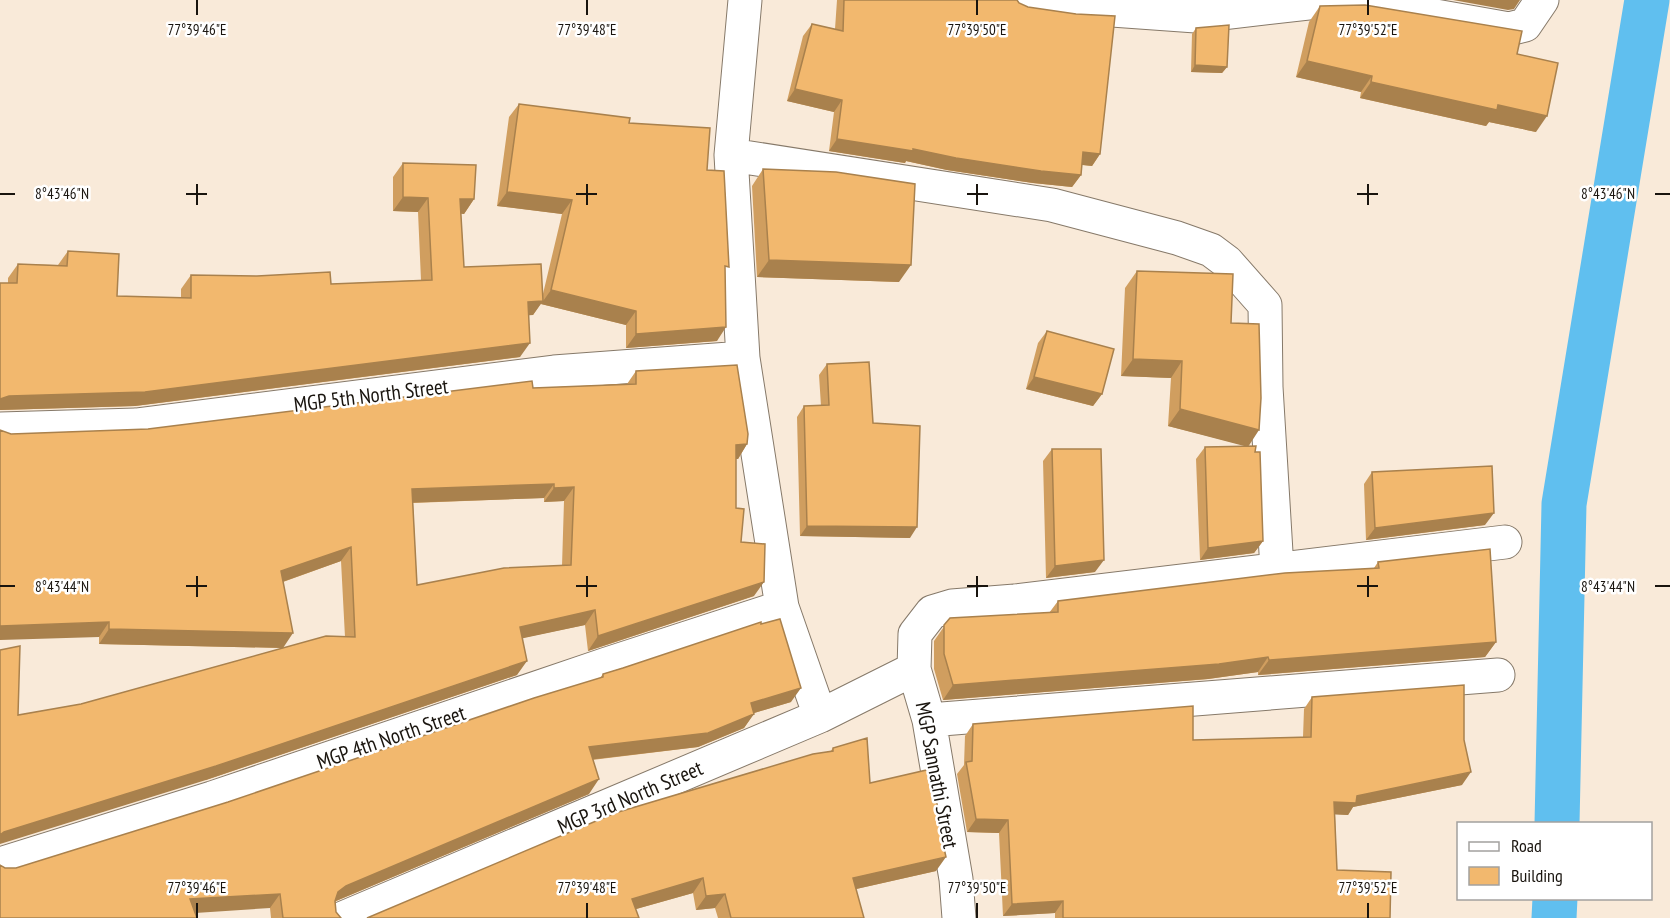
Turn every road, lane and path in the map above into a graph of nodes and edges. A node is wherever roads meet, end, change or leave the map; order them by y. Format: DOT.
graph roads {
  1 [pos="745,0"];
  2 [pos="1022,0"];
  3 [pos="1542,0"];
  4 [pos="1271,4"];
  5 [pos="731,155"];
  6 [pos="743,358"];
  7 [pos="0,429"];
  8 [pos="1505,542"];
  9 [pos="1277,569"];
  10 [pos="782,607"];
  11 [pos="914,669"];
  12 [pos="1498,675"];
  13 [pos="820,716"];
  14 [pos="929,720"];
  15 [pos="0,864"];
  16 [pos="343,918"];
  17 [pos="958,918"];
  1 -- 5 [label="street"];
  2 -- 4 [label="street"];
  3 -- 4 [label="street"];
  5 -- 6 [label="street"];
  5 -- 9 [label="street"];
  6 -- 7 [label="street, MGP 5th North Street"];
  6 -- 10 [label="street"];
  8 -- 9 [label="street, MGP Sannathi Street"];
  9 -- 11 [label="street, MGP Sannathi Street"];
  10 -- 13 [label="street"];
  10 -- 15 [label="street, MGP 4th North Street"];
  11 -- 13 [label="street, MGP 3rd North Street"];
  11 -- 14 [label="street, MGP Sannathi Street"];
  12 -- 14 [label="street"];
  13 -- 16 [label="street, MGP 3rd North Street"];
  14 -- 17 [label="street, MGP Sannathi Street"];
}
